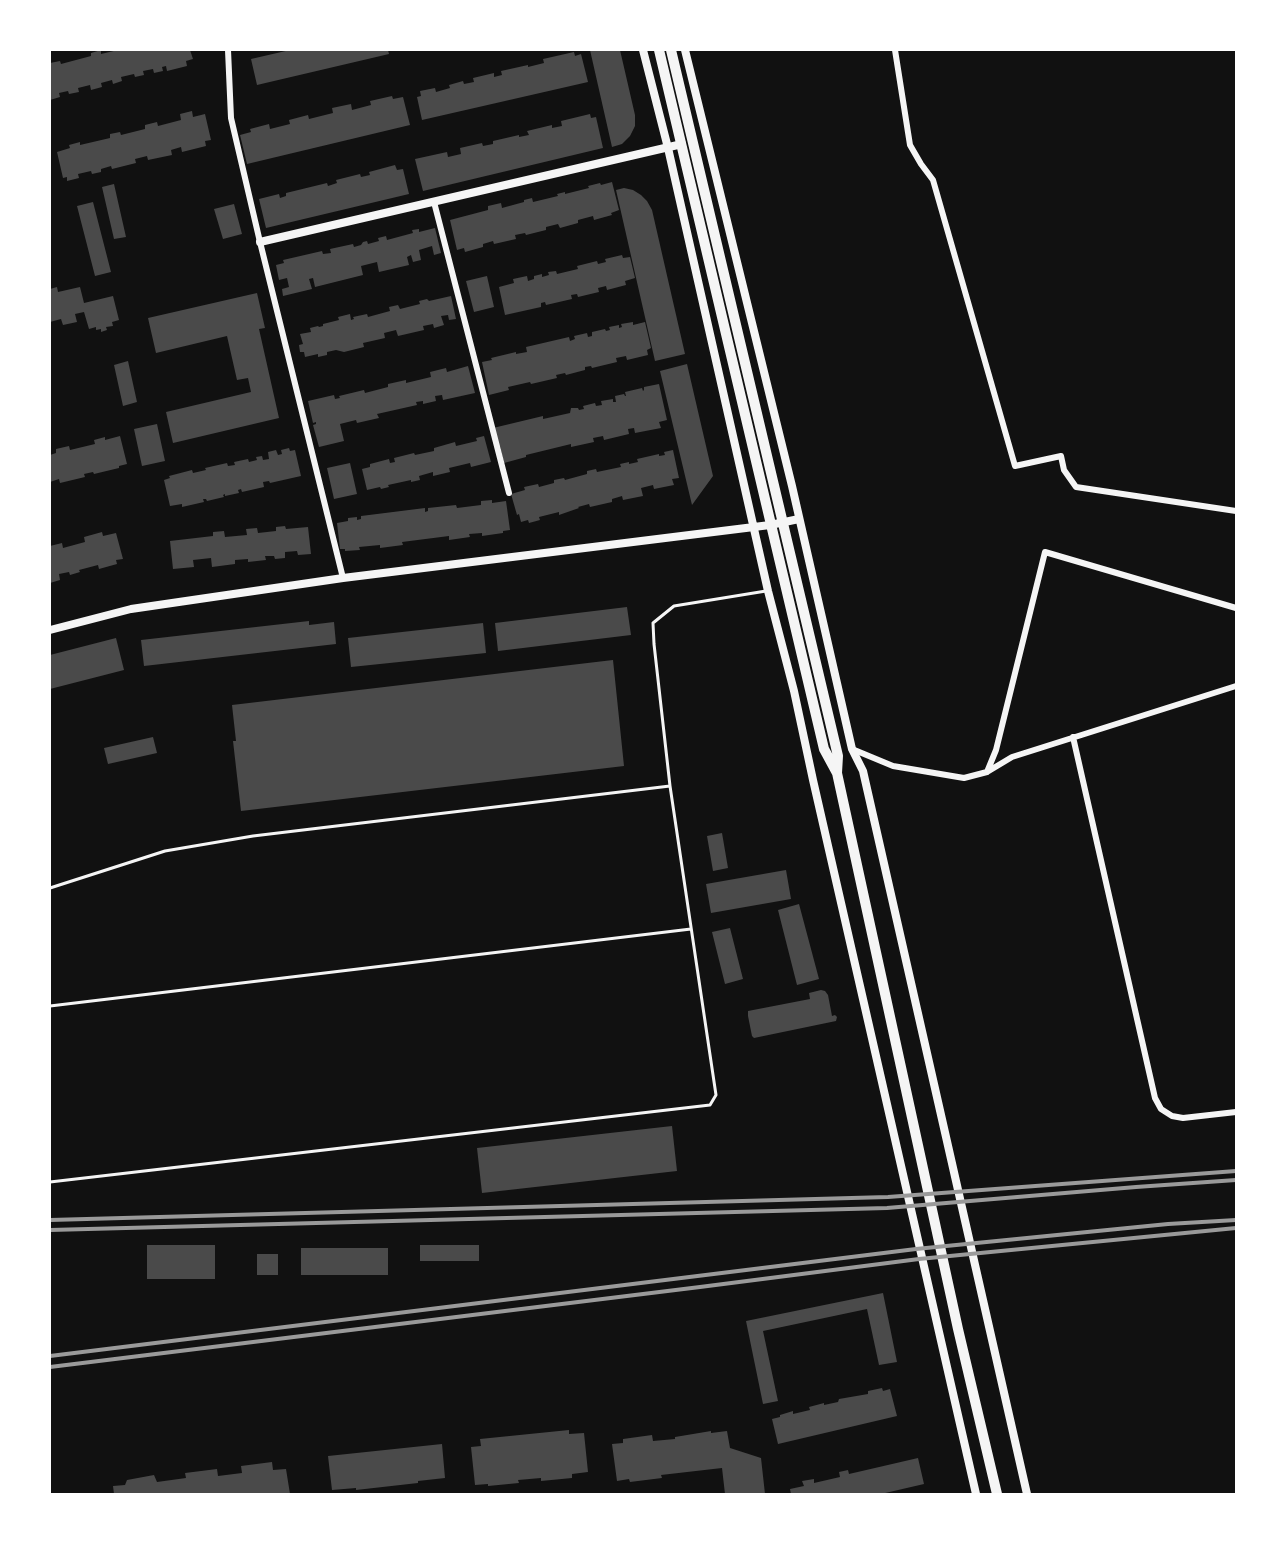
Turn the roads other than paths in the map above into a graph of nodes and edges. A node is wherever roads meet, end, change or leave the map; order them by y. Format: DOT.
graph roads {
  1 [pos="228,50"];
  2 [pos="643,50"];
  3 [pos="658,50"];
  4 [pos="671,50"];
  5 [pos="685,50"];
  6 [pos="895,50"];
  7 [pos="682,144"];
  8 [pos="668,148"];
  9 [pos="434,202"];
  10 [pos="260,242"];
  11 [pos="509,493"];
  12 [pos="1236,511"];
  13 [pos="799,519"];
  14 [pos="783,523"];
  15 [pos="770,525"];
  16 [pos="753,527"];
  17 [pos="344,578"];
  18 [pos="768,591"];
  19 [pos="1236,608"];
  20 [pos="50,630"];
  21 [pos="1236,686"];
  22 [pos="1073,737"];
  23 [pos="852,749"];
  24 [pos="987,772"];
  25 [pos="837,773"];
  26 [pos="669,786"];
  27 [pos="50,888"];
  28 [pos="691,929"];
  29 [pos="50,1006"];
  30 [pos="1236,1112"];
  31 [pos="50,1182"];
  32 [pos="976,1494"];
  33 [pos="998,1494"];
  34 [pos="1027,1494"];
  1 -- 10 [label="street"];
  2 -- 8 [label="street"];
  3 -- 7 [label="main road"];
  4 -- 14 [label="main road"];
  5 -- 13 [label="street"];
  6 -- 12 [label="street"];
  7 -- 8 [label="street"];
  7 -- 15 [label="main road"];
  8 -- 9 [label="street"];
  8 -- 16 [label="street"];
  9 -- 10 [label="street"];
  9 -- 11 [label="street"];
  10 -- 17 [label="street"];
  13 -- 14 [label="street"];
  13 -- 23 [label="street"];
  14 -- 15 [label="street"];
  14 -- 25 [label="main road"];
  15 -- 16 [label="street"];
  15 -- 25 [label="main road"];
  16 -- 17 [label="street"];
  16 -- 18 [label="street"];
  17 -- 20 [label="street"];
  18 -- 26 [label="lane"];
  18 -- 32 [label="street"];
  19 -- 24 [label="street"];
  21 -- 22 [label="street"];
  22 -- 24 [label="street"];
  22 -- 30 [label="street"];
  23 -- 24 [label="street"];
  23 -- 34 [label="street"];
  25 -- 33 [label="main road"];
  26 -- 27 [label="lane"];
  26 -- 28 [label="lane"];
  28 -- 29 [label="lane"];
  28 -- 31 [label="lane"];
}
